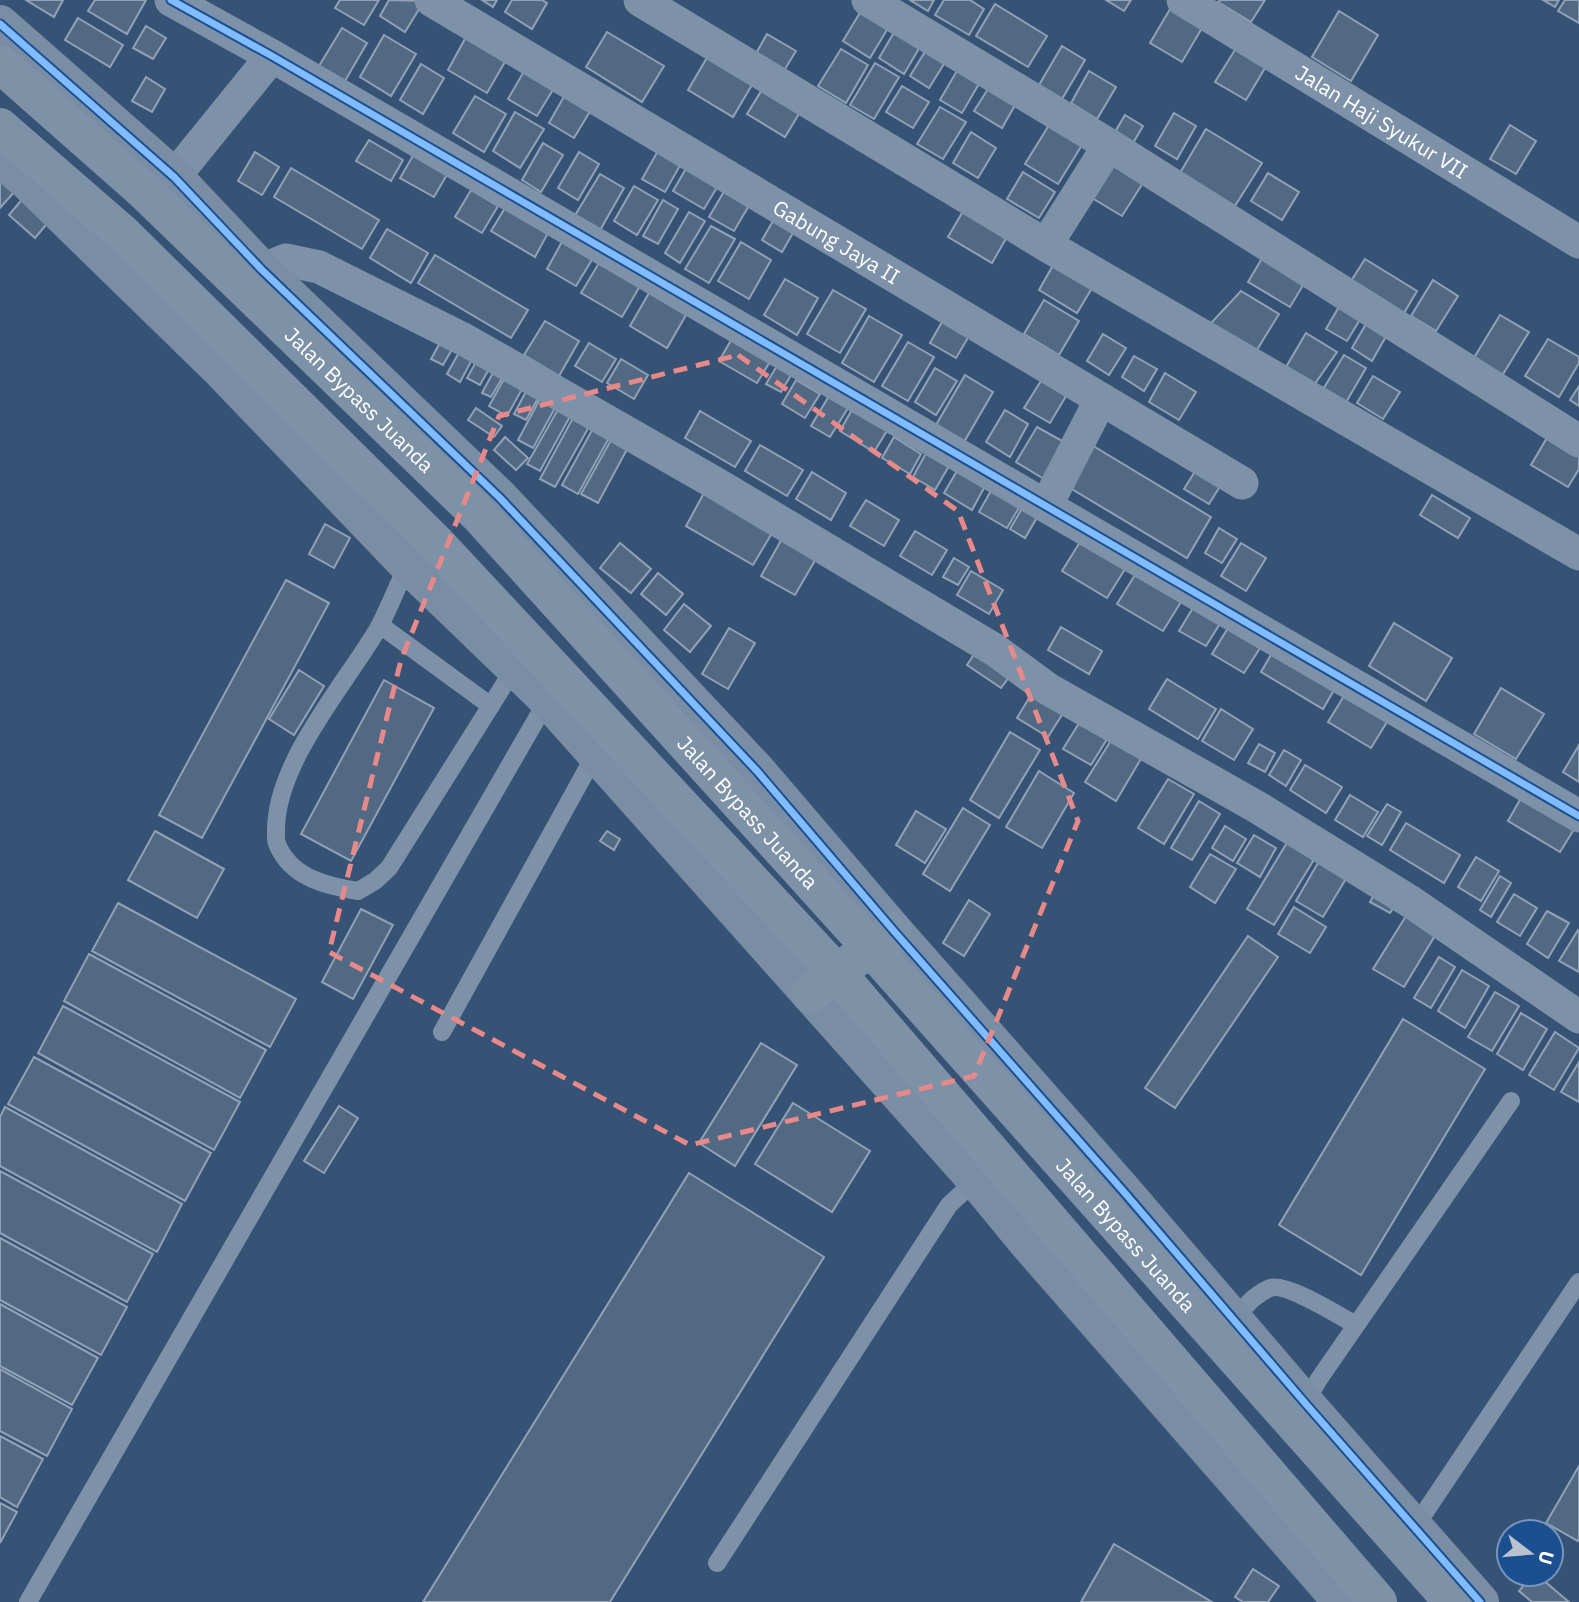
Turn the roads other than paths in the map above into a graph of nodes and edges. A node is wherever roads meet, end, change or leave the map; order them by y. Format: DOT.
graph roads {
  1 [pos="171,0"];
  2 [pos="431,0"];
  3 [pos="640,0"];
  4 [pos="868,0"];
  5 [pos="1183,0"];
  6 [pos="0,24"];
  7 [pos="272,55"];
  8 [pos="0,64"];
  9 [pos="0,127"];
  10 [pos="1109,145"];
  11 [pos="0,158"];
  12 [pos="174,177"];
  13 [pos="1579,242"];
  14 [pos="1046,245"];
  15 [pos="262,270"];
  16 [pos="1101,399"];
  17 [pos="1579,441"];
  18 [pos="1242,483"];
  19 [pos="1046,506"];
  20 [pos="417,549"];
  21 [pos="1579,554"];
  22 [pos="380,625"];
  23 [pos="522,656"];
  24 [pos="556,690"];
  25 [pos="491,706"];
  26 [pos="596,754"];
  27 [pos="1579,816"];
  28 [pos="882,939"];
  29 [pos="823,983"];
  30 [pos="1579,1017"];
  31 [pos="442,1032"];
  32 [pos="1511,1101"];
  33 [pos="976,1180"];
  34 [pos="1039,1232"];
  35 [pos="1579,1282"];
  36 [pos="1356,1325"];
  37 [pos="1225,1326"];
  38 [pos="1305,1403"];
  39 [pos="1415,1527"];
  40 [pos="717,1563"];
  41 [pos="1329,1597"];
  42 [pos="28,1602"];
  43 [pos="1378,1602"];
  44 [pos="1452,1602"];
  45 [pos="1480,1602"];
  1 -- 7 [label="street"];
  2 -- 16 [label="street, Gabung Jaya II"];
  3 -- 14 [label="street"];
  4 -- 10 [label="street"];
  5 -- 13 [label="street, Jalan Haji Syukur VII"];
  6 -- 12 [label="street"];
  7 -- 12 [label="street"];
  7 -- 19 [label="street"];
  8 -- 28 [label="highway, Jalan Bypass Juanda"];
  9 -- 20 [label="highway, Jalan Bypass Juanda"];
  10 -- 14 [label="street"];
  10 -- 17 [label="street"];
  11 -- 20 [label="street"];
  12 -- 15 [label="street"];
  14 -- 21 [label="street"];
  15 -- 28 [label="street"];
  15 -- 30 [label="street"];
  16 -- 18 [label="street, Gabung Jaya II"];
  16 -- 19 [label="street"];
  19 -- 27 [label="street"];
  20 -- 22 [label="lane"];
  20 -- 23 [label="highway, Jalan Bypass Juanda"];
  22 -- 25 [label="lane"];
  22 -- 25 [label="lane"];
  23 -- 24 [label="highway, Jalan Bypass Juanda"];
  23 -- 25 [label="lane"];
  24 -- 26 [label="street"];
  24 -- 29 [label="highway, Jalan Bypass Juanda"];
  24 -- 42 [label="lane"];
  26 -- 29 [label="street"];
  26 -- 31 [label="lane"];
  28 -- 29 [label="highway"];
  28 -- 37 [label="highway, Jalan Bypass Juanda"];
  29 -- 33 [label="street"];
  29 -- 34 [label="highway, Jalan Bypass Juanda"];
  32 -- 36 [label="lane"];
  33 -- 34 [label="street"];
  33 -- 40 [label="lane"];
  34 -- 41 [label="street"];
  34 -- 43 [label="highway, Jalan Bypass Juanda"];
  35 -- 39 [label="lane"];
  36 -- 37 [label="lane"];
  36 -- 38 [label="lane"];
  37 -- 38 [label="street"];
  37 -- 44 [label="highway, Jalan Bypass Juanda"];
  38 -- 39 [label="street"];
  39 -- 45 [label="street"];
}
